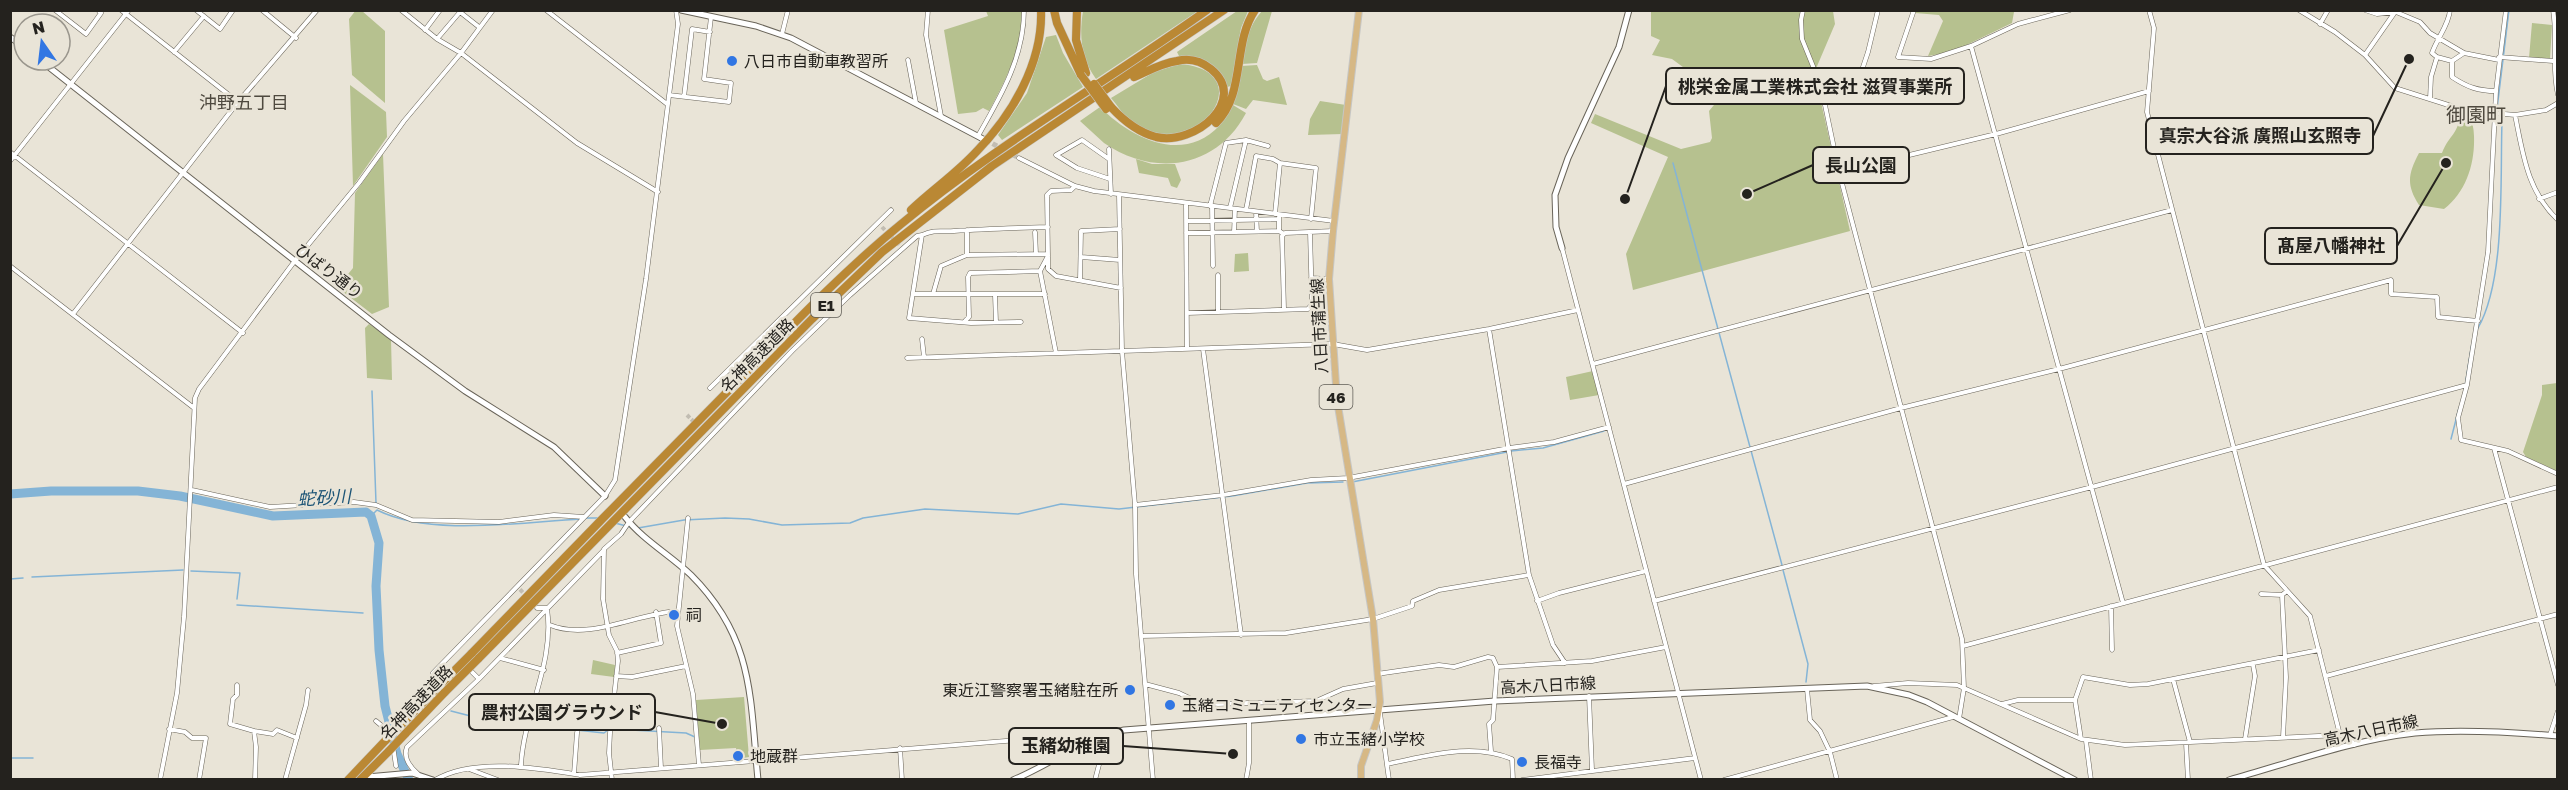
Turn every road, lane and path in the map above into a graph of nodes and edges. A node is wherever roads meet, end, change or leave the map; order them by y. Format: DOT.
graph roads {
  1 [pos="55,10"];
  2 [pos="98,10"];
  3 [pos="120,10"];
  4 [pos="233,10"];
  5 [pos="262,10"];
  6 [pos="317,10"];
  7 [pos="401,10"];
  8 [pos="440,10"];
  9 [pos="493,10"];
  10 [pos="546,10"];
  11 [pos="676,10"];
  12 [pos="681,10"];
  13 [pos="788,10"];
  14 [pos="928,10"];
  15 [pos="1024,10"];
  16 [pos="1041,10"];
  17 [pos="1054,10"];
  18 [pos="1077,10"];
  19 [pos="1207,10"];
  20 [pos="1224,10"];
  21 [pos="1255,10"];
  22 [pos="1359,10"];
  23 [pos="1629,10"];
  24 [pos="1803,10"];
  25 [pos="1878,10"];
  26 [pos="1914,10"];
  27 [pos="2070,10"];
  28 [pos="2149,10"];
  29 [pos="2299,10"];
  30 [pos="2328,10"];
  31 [pos="2365,10"];
  32 [pos="2450,10"];
  33 [pos="2506,10"];
  34 [pos="2553,10"];
  35 [pos="197,11"];
  36 [pos="2398,12"];
  37 [pos="127,13"];
  38 [pos="204,16"];
  39 [pos="711,17"];
  40 [pos="2320,24"];
  41 [pos="479,27"];
  42 [pos="425,30"];
  43 [pos="710,32"];
  44 [pos="782,34"];
  45 [pos="296,38"];
  46 [pos="2437,38"];
  47 [pos="437,39"];
  48 [pos="1971,46"];
  49 [pos="174,52"];
  50 [pos="461,53"];
  51 [pos="2464,53"];
  52 [pos="2365,55"];
  53 [pos="2437,57"];
  54 [pos="2499,58"];
  55 [pos="908,60"];
  56 [pos="2452,61"];
  57 [pos="2553,61"];
  58 [pos="56,72"];
  59 [pos="1083,74"];
  60 [pos="71,84"];
  61 [pos="1116,84"];
  62 [pos="2149,91"];
  63 [pos="2496,91"];
  64 [pos="669,95"];
  65 [pos="2558,95"];
  66 [pos="684,97"];
  67 [pos="2430,99"];
  68 [pos="238,102"];
  69 [pos="1823,102"];
  70 [pos="2558,103"];
  71 [pos="916,104"];
  72 [pos="668,105"];
  73 [pos="1108,108"];
  74 [pos="2494,113"];
  75 [pos="2515,115"];
  76 [pos="941,116"];
  77 [pos="1996,134"];
  78 [pos="981,137"];
  79 [pos="1246,140"];
  80 [pos="1268,146"];
  81 [pos="1109,149"];
  82 [pos="10,152"];
  83 [pos="15,156"];
  84 [pos="1019,158"];
  85 [pos="1109,159"];
  86 [pos="10,161"];
  87 [pos="1280,163"];
  88 [pos="1839,172"];
  89 [pos="182,173"];
  90 [pos="1110,179"];
  91 [pos="1075,186"];
  92 [pos="658,192"];
  93 [pos="2558,192"];
  94 [pos="1111,194"];
  95 [pos="1119,195"];
  96 [pos="2539,199"];
  97 [pos="1186,204"];
  98 [pos="1211,206"];
  99 [pos="1232,209"];
  100 [pos="891,210"];
  101 [pos="1246,210"];
  102 [pos="2172,210"];
  103 [pos="1256,212"];
  104 [pos="1278,216"];
  105 [pos="1311,219"];
  106 [pos="1212,220"];
  107 [pos="1234,220"];
  108 [pos="1257,220"];
  109 [pos="2558,220"];
  110 [pos="1186,221"];
  111 [pos="1334,221"];
  112 [pos="1048,227"];
  113 [pos="1120,229"];
  114 [pos="967,230"];
  115 [pos="1333,231"];
  116 [pos="1035,232"];
  117 [pos="1212,232"];
  118 [pos="1234,232"];
  119 [pos="1257,232"];
  120 [pos="1310,232"];
  121 [pos="1186,233"];
  122 [pos="1282,233"];
  123 [pos="922,235"];
  124 [pos="127,245"];
  125 [pos="1562,248"];
  126 [pos="2028,250"];
  127 [pos="1036,254"];
  128 [pos="967,255"];
  129 [pos="1048,255"];
  130 [pos="1080,257"];
  131 [pos="1120,260"];
  132 [pos="294,262"];
  133 [pos="10,266"];
  134 [pos="1213,266"];
  135 [pos="1040,271"];
  136 [pos="1218,275"];
  137 [pos="1311,278"];
  138 [pos="1329,279"];
  139 [pos="1080,280"];
  140 [pos="835,284"];
  141 [pos="1121,288"];
  142 [pos="1870,291"];
  143 [pos="968,293"];
  144 [pos="913,294"];
  145 [pos="933,294"];
  146 [pos="1045,294"];
  147 [pos="994,295"];
  148 [pos="1284,310"];
  149 [pos="1578,310"];
  150 [pos="1218,312"];
  151 [pos="1187,313"];
  152 [pos="73,314"];
  153 [pos="964,321"];
  154 [pos="2478,321"];
  155 [pos="996,322"];
  156 [pos="1021,322"];
  157 [pos="1489,329"];
  158 [pos="2202,329"];
  159 [pos="243,333"];
  160 [pos="922,339"];
  161 [pos="1333,344"];
  162 [pos="1187,349"];
  163 [pos="1203,349"];
  164 [pos="1122,351"];
  165 [pos="1056,353"];
  166 [pos="924,357"];
  167 [pos="907,358"];
  168 [pos="1593,364"];
  169 [pos="2059,369"];
  170 [pos="2467,385"];
  171 [pos="710,388"];
  172 [pos="1901,408"];
  173 [pos="195,409"];
  174 [pos="1609,427"];
  175 [pos="2234,447"];
  176 [pos="1509,448"];
  177 [pos="2494,448"];
  178 [pos="2558,474"];
  179 [pos="1348,478"];
  180 [pos="1624,484"];
  181 [pos="2091,487"];
  182 [pos="2558,487"];
  183 [pos="192,488"];
  184 [pos="1223,495"];
  185 [pos="605,496"];
  186 [pos="2508,500"];
  187 [pos="1135,505"];
  188 [pos="585,517"];
  189 [pos="688,518"];
  190 [pos="627,520"];
  191 [pos="1933,527"];
  192 [pos="604,549"];
  193 [pos="2264,565"];
  194 [pos="683,568"];
  195 [pos="1646,571"];
  196 [pos="1529,575"];
  197 [pos="2287,591"];
  198 [pos="2261,594"];
  199 [pos="2282,595"];
  200 [pos="1537,601"];
  201 [pos="1654,601"];
  202 [pos="2123,603"];
  203 [pos="2111,606"];
  204 [pos="537,608"];
  205 [pos="547,608"];
  206 [pos="677,611"];
  207 [pos="656,612"];
  208 [pos="2558,614"];
  209 [pos="1373,619"];
  210 [pos="2539,619"];
  211 [pos="550,625"];
  212 [pos="607,625"];
  213 [pos="1241,635"];
  214 [pos="1141,636"];
  215 [pos="1963,646"];
  216 [pos="1666,647"];
  217 [pos="2112,650"];
  218 [pos="2319,650"];
  219 [pos="452,652"];
  220 [pos="617,653"];
  221 [pos="474,656"];
  222 [pos="2285,656"];
  223 [pos="499,658"];
  224 [pos="1565,663"];
  225 [pos="2253,665"];
  226 [pos="686,666"];
  227 [pos="1497,667"];
  228 [pos="544,670"];
  229 [pos="433,673"];
  230 [pos="1377,674"];
  231 [pos="616,676"];
  232 [pos="2326,676"];
  233 [pos="479,679"];
  234 [pos="2173,679"];
  235 [pos="1377,683"];
  236 [pos="1145,684"];
  237 [pos="237,685"];
  238 [pos="2558,685"];
  239 [pos="1867,686"];
  240 [pos="443,688"];
  241 [pos="1807,688"];
  242 [pos="1964,688"];
  243 [pos="308,690"];
  244 [pos="1679,693"];
  245 [pos="1589,696"];
  246 [pos="2075,700"];
  247 [pos="1495,701"];
  248 [pos="612,704"];
  249 [pos="2001,704"];
  250 [pos="534,708"];
  251 [pos="1379,709"];
  252 [pos="2558,711"];
  253 [pos="581,715"];
  254 [pos="1953,717"];
  255 [pos="1249,719"];
  256 [pos="1959,720"];
  257 [pos="376,721"];
  258 [pos="1149,727"];
  259 [pos="659,728"];
  260 [pos="169,729"];
  261 [pos="254,731"];
  262 [pos="1107,733"];
  263 [pos="2340,735"];
  264 [pos="2550,735"];
  265 [pos="2558,736"];
  266 [pos="2283,737"];
  267 [pos="297,738"];
  268 [pos="2245,739"];
  269 [pos="2081,740"];
  270 [pos="2086,741"];
  271 [pos="2188,742"];
  272 [pos="1080,743"];
  273 [pos="2354,745"];
  274 [pos="900,748"];
  275 [pos="1491,751"];
  276 [pos="1830,752"];
  277 [pos="1695,758"];
  278 [pos="756,761"];
  279 [pos="1387,764"];
  280 [pos="521,765"];
  281 [pos="699,765"];
  282 [pos="396,766"];
  283 [pos="661,768"];
  284 [pos="468,769"];
  285 [pos="1592,770"];
  286 [pos="612,772"];
  287 [pos="416,773"];
  288 [pos="574,774"];
  289 [pos="391,777"];
  290 [pos="364,778"];
  291 [pos="160,780"];
  292 [pos="199,780"];
  293 [pos="255,780"];
  294 [pos="285,780"];
  295 [pos="348,780"];
  296 [pos="434,780"];
  297 [pos="498,780"];
  298 [pos="612,780"];
  299 [pos="758,780"];
  300 [pos="902,780"];
  301 [pos="1013,780"];
  302 [pos="1095,780"];
  303 [pos="1153,780"];
  304 [pos="1246,780"];
  305 [pos="1361,780"];
  306 [pos="1389,780"];
  307 [pos="1513,780"];
  308 [pos="1522,780"];
  309 [pos="1701,780"];
  310 [pos="1724,780"];
  311 [pos="1837,780"];
  312 [pos="2075,780"];
  313 [pos="2091,780"];
  314 [pos="2188,780"];
  315 [pos="2229,780"];
  1 -- 2 [label="street"];
  3 -- 37 [label="street"];
  4 -- 38 [label="street"];
  5 -- 45 [label="street"];
  6 -- 45 [label="street"];
  7 -- 42 [label="street"];
  8 -- 42 [label="street"];
  9 -- 41 [label="street"];
  10 -- 72 [label="street"];
  11 -- 64 [label="street"];
  12 -- 39 [label="street"];
  13 -- 44 [label="street"];
  14 -- 76 [label="street"];
  15 -- 78 [label="street"];
  16 -- 140 [label="highway"];
  17 -- 59 [label="highway"];
  18 -- 59 [label="highway"];
  19 -- 140 [label="highway, 名神高速道路 / E1"];
  20 -- 61 [label="highway, 名神高速道路 / E1"];
  21 -- 73 [label="highway"];
  22 -- 111 [label="main road, 八日市蒲生線 / 46"];
  23 -- 125 [label="street"];
  24 -- 69 [label="street"];
  25 -- 69 [label="street"];
  26 -- 48 [label="street"];
  27 -- 48 [label="street"];
  28 -- 62 [label="street"];
  29 -- 40 [label="street"];
  30 -- 40 [label="street"];
  31 -- 36 [label="street"];
  32 -- 46 [label="street"];
  33 -- 54 [label="street"];
  34 -- 57 [label="street"];
  35 -- 38 [label="street"];
  36 -- 46 [label="street"];
  36 -- 52 [label="street"];
  37 -- 49 [label="street"];
  37 -- 60 [label="street"];
  38 -- 49 [label="street"];
  39 -- 43 [label="street"];
  39 -- 44 [label="street"];
  40 -- 52 [label="street"];
  41 -- 47 [label="street"];
  41 -- 50 [label="street"];
  42 -- 47 [label="street"];
  43 -- 66 [label="street"];
  43 -- 66 [label="street"];
  44 -- 71 [label="street"];
  45 -- 68 [label="street"];
  46 -- 51 [label="street"];
  46 -- 53 [label="street"];
  47 -- 50 [label="street"];
  48 -- 77 [label="street"];
  49 -- 68 [label="street"];
  50 -- 92 [label="street"];
  50 -- 132 [label="street"];
  51 -- 54 [label="street"];
  51 -- 56 [label="street"];
  52 -- 67 [label="street"];
  53 -- 56 [label="street"];
  53 -- 67 [label="street"];
  54 -- 57 [label="street"];
  54 -- 63 [label="street"];
  55 -- 71 [label="street"];
  56 -- 63 [label="street"];
  57 -- 65 [label="street"];
  58 -- 60 [label="street, ひばり通り"];
  59 -- 73 [label="highway, bridge"];
  60 -- 83 [label="street"];
  60 -- 89 [label="street, ひばり通り"];
  61 -- 73 [label="highway"];
  61 -- 221 [label="highway, 名神高速道路 / E1"];
  62 -- 77 [label="street"];
  62 -- 102 [label="street"];
  63 -- 74 [label="street"];
  64 -- 66 [label="street"];
  64 -- 72 [label="street"];
  67 -- 74 [label="street"];
  68 -- 89 [label="street"];
  69 -- 88 [label="street"];
  70 -- 75 [label="street"];
  71 -- 76 [label="street"];
  72 -- 92 [label="street"];
  74 -- 75 [label="street"];
  74 -- 154 [label="street"];
  75 -- 96 [label="street"];
  76 -- 78 [label="street"];
  77 -- 88 [label="street"];
  77 -- 126 [label="street"];
  79 -- 80 [label="street"];
  79 -- 98 [label="street"];
  79 -- 99 [label="street"];
  81 -- 85 [label="street"];
  82 -- 83 [label="street"];
  83 -- 86 [label="street"];
  83 -- 124 [label="street"];
  84 -- 91 [label="street"];
  85 -- 90 [label="street"];
  85 -- 90 [label="street"];
  87 -- 101 [label="street"];
  87 -- 104 [label="street"];
  87 -- 105 [label="street"];
  88 -- 142 [label="street"];
  89 -- 124 [label="street"];
  89 -- 132 [label="street, ひばり通り"];
  90 -- 94 [label="street"];
  91 -- 94 [label="street"];
  91 -- 112 [label="street"];
  92 -- 185 [label="street"];
  93 -- 96 [label="street"];
  94 -- 95 [label="street"];
  95 -- 97 [label="street"];
  95 -- 113 [label="street"];
  96 -- 109 [label="street"];
  97 -- 98 [label="street"];
  97 -- 110 [label="street"];
  98 -- 99 [label="street"];
  98 -- 106 [label="street"];
  99 -- 101 [label="street"];
  99 -- 107 [label="street"];
  100 -- 171 [label="street"];
  101 -- 103 [label="street"];
  102 -- 126 [label="street"];
  102 -- 158 [label="street"];
  103 -- 104 [label="street"];
  103 -- 108 [label="street"];
  104 -- 105 [label="street"];
  104 -- 108 [label="street"];
  104 -- 122 [label="street"];
  105 -- 111 [label="street"];
  106 -- 107 [label="street"];
  106 -- 110 [label="street"];
  106 -- 117 [label="street"];
  107 -- 108 [label="street"];
  107 -- 118 [label="street"];
  108 -- 119 [label="street"];
  110 -- 121 [label="street"];
  111 -- 115 [label="main road, 八日市蒲生線 / 46"];
  112 -- 114 [label="street"];
  112 -- 129 [label="street"];
  113 -- 130 [label="street"];
  113 -- 131 [label="street"];
  114 -- 123 [label="street"];
  114 -- 128 [label="street"];
  115 -- 120 [label="street"];
  115 -- 138 [label="main road, 八日市蒲生線 / 46"];
  116 -- 127 [label="street"];
  117 -- 118 [label="street"];
  117 -- 121 [label="street"];
  117 -- 134 [label="street"];
  118 -- 119 [label="street"];
  119 -- 122 [label="street"];
  120 -- 122 [label="street"];
  120 -- 137 [label="street"];
  121 -- 151 [label="street"];
  122 -- 148 [label="street"];
  123 -- 144 [label="street"];
  123 -- 190 [label="street"];
  124 -- 152 [label="street"];
  124 -- 159 [label="street"];
  125 -- 149 [label="street"];
  126 -- 142 [label="street"];
  126 -- 169 [label="street"];
  127 -- 128 [label="street"];
  127 -- 129 [label="street"];
  128 -- 145 [label="street"];
  129 -- 135 [label="street"];
  129 -- 139 [label="street"];
  130 -- 131 [label="street"];
  130 -- 139 [label="street"];
  131 -- 141 [label="street"];
  132 -- 159 [label="street"];
  132 -- 185 [label="street, ひばり通り"];
  133 -- 152 [label="street"];
  135 -- 143 [label="street"];
  135 -- 146 [label="street"];
  136 -- 150 [label="street"];
  137 -- 138 [label="street"];
  137 -- 148 [label="street"];
  138 -- 161 [label="main road, 八日市蒲生線 / 46"];
  139 -- 141 [label="street"];
  140 -- 221 [label="highway, 名神高速道路 / E1"];
  141 -- 164 [label="street"];
  142 -- 168 [label="street"];
  142 -- 172 [label="street"];
  143 -- 145 [label="street"];
  143 -- 147 [label="street"];
  143 -- 153 [label="street"];
  144 -- 145 [label="street"];
  144 -- 153 [label="street"];
  146 -- 147 [label="street"];
  146 -- 165 [label="street"];
  147 -- 155 [label="street"];
  148 -- 150 [label="street"];
  149 -- 157 [label="street"];
  149 -- 168 [label="street"];
  150 -- 151 [label="street"];
  151 -- 162 [label="street"];
  152 -- 173 [label="street"];
  153 -- 155 [label="street"];
  154 -- 158 [label="street"];
  154 -- 170 [label="street"];
  155 -- 156 [label="street"];
  157 -- 161 [label="street"];
  157 -- 176 [label="street"];
  158 -- 169 [label="street"];
  158 -- 175 [label="street"];
  159 -- 173 [label="street"];
  160 -- 166 [label="street"];
  161 -- 163 [label="street"];
  161 -- 179 [label="main road, 八日市蒲生線 / 46"];
  162 -- 163 [label="street"];
  162 -- 164 [label="street"];
  163 -- 184 [label="street"];
  164 -- 165 [label="street"];
  164 -- 187 [label="street"];
  165 -- 166 [label="street"];
  166 -- 167 [label="street"];
  168 -- 174 [label="street"];
  169 -- 172 [label="street"];
  169 -- 181 [label="street"];
  170 -- 175 [label="street"];
  170 -- 177 [label="street"];
  172 -- 180 [label="street"];
  172 -- 191 [label="street"];
  173 -- 183 [label="street"];
  174 -- 176 [label="street"];
  174 -- 180 [label="street"];
  175 -- 181 [label="street"];
  175 -- 193 [label="street"];
  176 -- 179 [label="street"];
  176 -- 196 [label="street"];
  177 -- 178 [label="street"];
  177 -- 186 [label="street"];
  179 -- 184 [label="street"];
  179 -- 209 [label="main road, 八日市蒲生線 / 46"];
  180 -- 195 [label="street"];
  181 -- 191 [label="street"];
  181 -- 202 [label="street"];
  182 -- 186 [label="street"];
  183 -- 188 [label="street"];
  183 -- 260 [label="street"];
  184 -- 187 [label="street"];
  184 -- 213 [label="street"];
  185 -- 188 [label="street"];
  186 -- 193 [label="street"];
  186 -- 210 [label="street"];
  187 -- 214 [label="street"];
  188 -- 219 [label="street"];
  189 -- 194 [label="street"];
  190 -- 192 [label="street"];
  190 -- 194 [label="street"];
  191 -- 201 [label="street"];
  191 -- 215 [label="street"];
  192 -- 205 [label="street"];
  192 -- 212 [label="street"];
  193 -- 197 [label="street"];
  193 -- 202 [label="street"];
  194 -- 206 [label="street"];
  194 -- 278 [label="street"];
  195 -- 200 [label="street"];
  195 -- 201 [label="street"];
  196 -- 200 [label="street"];
  196 -- 209 [label="street"];
  197 -- 199 [label="street"];
  197 -- 218 [label="street"];
  198 -- 199 [label="street"];
  199 -- 222 [label="street"];
  200 -- 224 [label="street"];
  201 -- 216 [label="street"];
  202 -- 203 [label="street"];
  203 -- 215 [label="street"];
  203 -- 217 [label="street"];
  204 -- 205 [label="street"];
  205 -- 211 [label="street"];
  205 -- 223 [label="street"];
  206 -- 207 [label="street"];
  206 -- 226 [label="street"];
  207 -- 212 [label="street"];
  207 -- 220 [label="street"];
  208 -- 210 [label="street"];
  209 -- 213 [label="street"];
  209 -- 230 [label="main road, 八日市蒲生線 / 46"];
  210 -- 232 [label="street"];
  210 -- 238 [label="street"];
  211 -- 212 [label="street"];
  211 -- 228 [label="street"];
  212 -- 220 [label="street"];
  213 -- 214 [label="street"];
  214 -- 236 [label="street"];
  215 -- 242 [label="street"];
  216 -- 224 [label="street"];
  216 -- 244 [label="street"];
  218 -- 222 [label="street"];
  218 -- 232 [label="street"];
  219 -- 229 [label="street"];
  219 -- 233 [label="street"];
  220 -- 231 [label="street"];
  221 -- 240 [label="highway, 名神高速道路 / E1, bridge"];
  222 -- 225 [label="street"];
  222 -- 266 [label="street"];
  223 -- 228 [label="street"];
  223 -- 233 [label="street"];
  224 -- 227 [label="street"];
  225 -- 234 [label="street"];
  225 -- 268 [label="street"];
  226 -- 231 [label="street"];
  226 -- 281 [label="street"];
  227 -- 230 [label="street"];
  227 -- 247 [label="street"];
  228 -- 250 [label="street"];
  230 -- 235 [label="main road, 八日市蒲生線 / 46"];
  231 -- 248 [label="street"];
  232 -- 263 [label="street"];
  233 -- 287 [label="street"];
  234 -- 246 [label="street"];
  234 -- 271 [label="street"];
  235 -- 236 [label="street"];
  235 -- 251 [label="main road, 八日市蒲生線 / 46"];
  236 -- 258 [label="street"];
  237 -- 261 [label="street"];
  239 -- 241 [label="street, 高木八日市線"];
  239 -- 242 [label="street"];
  239 -- 254 [label="street, 高木八日市線"];
  240 -- 290 [label="highway, 名神高速道路 / E1, bridge"];
  240 -- 295 [label="highway, 名神高速道路 / E1, bridge"];
  241 -- 244 [label="street, 高木八日市線"];
  241 -- 276 [label="street"];
  242 -- 249 [label="street"];
  242 -- 256 [label="street"];
  243 -- 267 [label="street"];
  244 -- 245 [label="street, 高木八日市線"];
  244 -- 277 [label="street"];
  245 -- 247 [label="street, 高木八日市線"];
  245 -- 285 [label="street"];
  246 -- 249 [label="street"];
  246 -- 269 [label="street"];
  247 -- 251 [label="street, 高木八日市線"];
  247 -- 275 [label="street"];
  248 -- 253 [label="street"];
  248 -- 286 [label="street"];
  249 -- 269 [label="street"];
  250 -- 253 [label="street"];
  250 -- 280 [label="street"];
  251 -- 255 [label="street, 高木八日市線"];
  251 -- 279 [label="street"];
  251 -- 305 [label="main road, 八日市蒲生線 / 46"];
  252 -- 264 [label="street"];
  253 -- 288 [label="street"];
  254 -- 256 [label="street, 高木八日市線"];
  254 -- 276 [label="street"];
  255 -- 258 [label="street, 高木八日市線"];
  255 -- 304 [label="street"];
  256 -- 312 [label="street, 高木八日市線"];
  257 -- 282 [label="street"];
  258 -- 262 [label="street, 高木八日市線"];
  258 -- 303 [label="street"];
  259 -- 283 [label="street"];
  260 -- 291 [label="street"];
  260 -- 292 [label="street"];
  261 -- 267 [label="street"];
  261 -- 293 [label="street"];
  262 -- 272 [label="street, 高木八日市線"];
  262 -- 302 [label="street"];
  263 -- 266 [label="street"];
  263 -- 273 [label="street"];
  264 -- 265 [label="street, 高木八日市線"];
  264 -- 273 [label="street, 高木八日市線"];
  266 -- 268 [label="street"];
  267 -- 294 [label="street"];
  268 -- 271 [label="street"];
  269 -- 270 [label="street"];
  270 -- 271 [label="street"];
  270 -- 313 [label="street"];
  271 -- 314 [label="street"];
  272 -- 274 [label="street"];
  272 -- 301 [label="street, 高木八日市線"];
  273 -- 315 [label="street, 高木八日市線"];
  274 -- 278 [label="street"];
  274 -- 300 [label="street"];
  275 -- 279 [label="street"];
  275 -- 307 [label="street"];
  276 -- 310 [label="street"];
  276 -- 311 [label="street"];
  277 -- 285 [label="street"];
  277 -- 309 [label="street"];
  278 -- 281 [label="street"];
  278 -- 299 [label="street"];
  279 -- 306 [label="street"];
  280 -- 284 [label="street"];
  280 -- 288 [label="street"];
  281 -- 283 [label="street"];
  283 -- 286 [label="street"];
  284 -- 296 [label="street"];
  284 -- 297 [label="street"];
  285 -- 308 [label="street"];
  286 -- 288 [label="street"];
  286 -- 298 [label="street"];
  287 -- 289 [label="street"];
  287 -- 296 [label="street"];
  289 -- 290 [label="street"];
}
